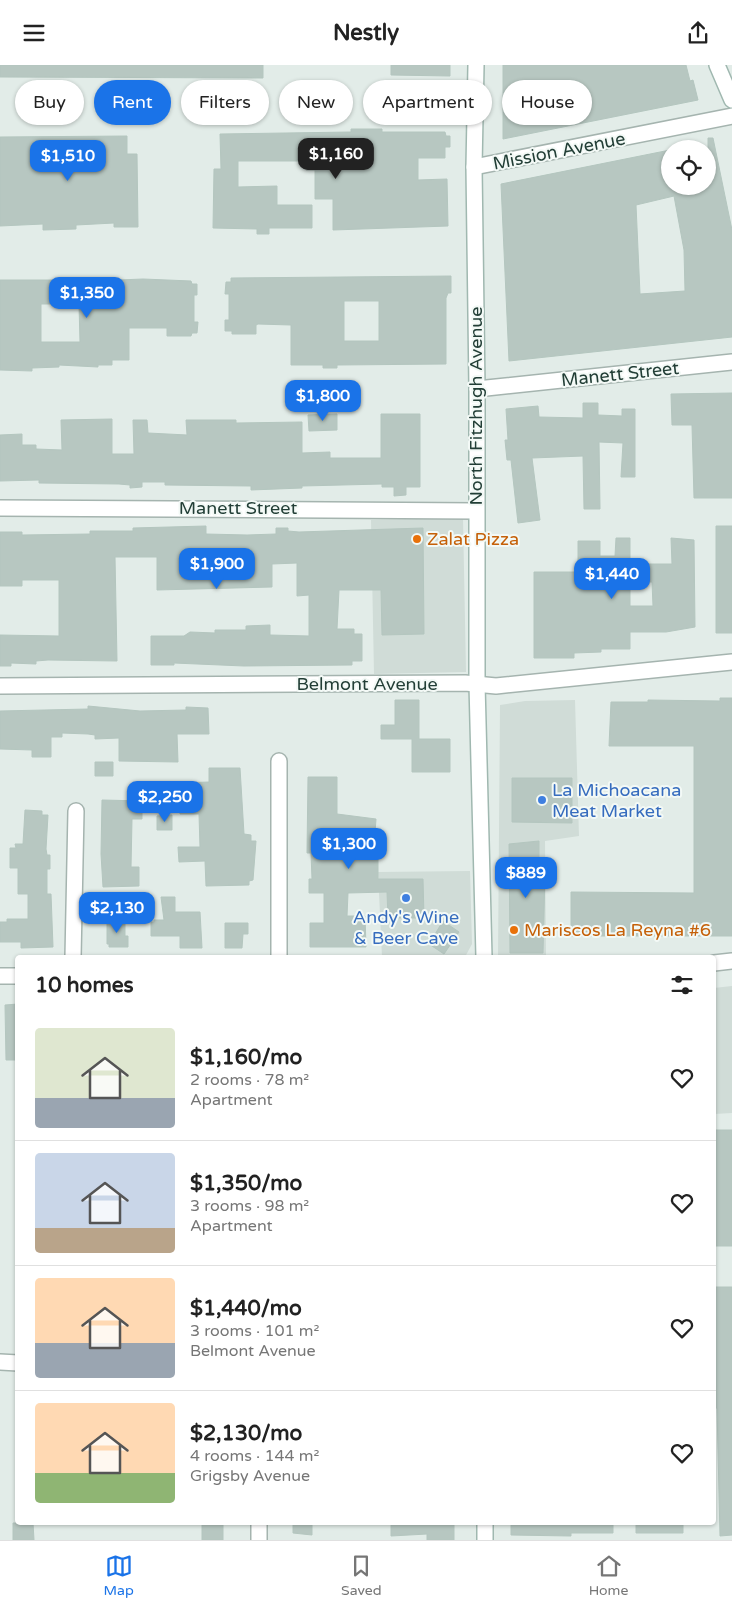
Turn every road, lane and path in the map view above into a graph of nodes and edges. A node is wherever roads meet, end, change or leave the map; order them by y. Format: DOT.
graph roads {
  1 [pos="476,65"];
  2 [pos="717,65"];
  3 [pos="732,99"];
  4 [pos="732,116"];
  5 [pos="474,167"];
  6 [pos="732,362"];
  7 [pos="477,389"];
  8 [pos="0,508"];
  9 [pos="476,511"];
  10 [pos="732,662"];
  11 [pos="477,685"];
  12 [pos="0,686"];
  13 [pos="278,761"];
  14 [pos="76,811"];
  15 [pos="73,955"];
  16 [pos="279,955"];
  17 [pos="484,955"];
  18 [pos="732,961"];
  19 [pos="716,963"];
  20 [pos="0,976"];
  21 [pos="15,976"];
  22 [pos="0,1363"];
  23 [pos="15,1363"];
  24 [pos="259,1525"];
  25 [pos="485,1525"];
  26 [pos="259,1540"];
  27 [pos="485,1540"];
  1 -- 5 [label="street, North Fitzhugh Avenue"];
  2 -- 3 [label="street"];
  4 -- 5 [label="street, Mission Avenue"];
  5 -- 7 [label="street, North Fitzhugh Avenue"];
  6 -- 7 [label="street, Manett Street"];
  7 -- 9 [label="street, North Fitzhugh Avenue"];
  8 -- 9 [label="street, Manett Street"];
  9 -- 11 [label="street, North Fitzhugh Avenue"];
  10 -- 11 [label="street, Belmont Avenue"];
  11 -- 12 [label="street, Belmont Avenue"];
  11 -- 17 [label="street, North Fitzhugh Avenue"];
  13 -- 16 [label="street"];
  14 -- 15 [label="street"];
  18 -- 19 [label="street"];
  20 -- 21 [label="street"];
  22 -- 23 [label="street"];
  24 -- 26 [label="street"];
  25 -- 27 [label="street"];
}
